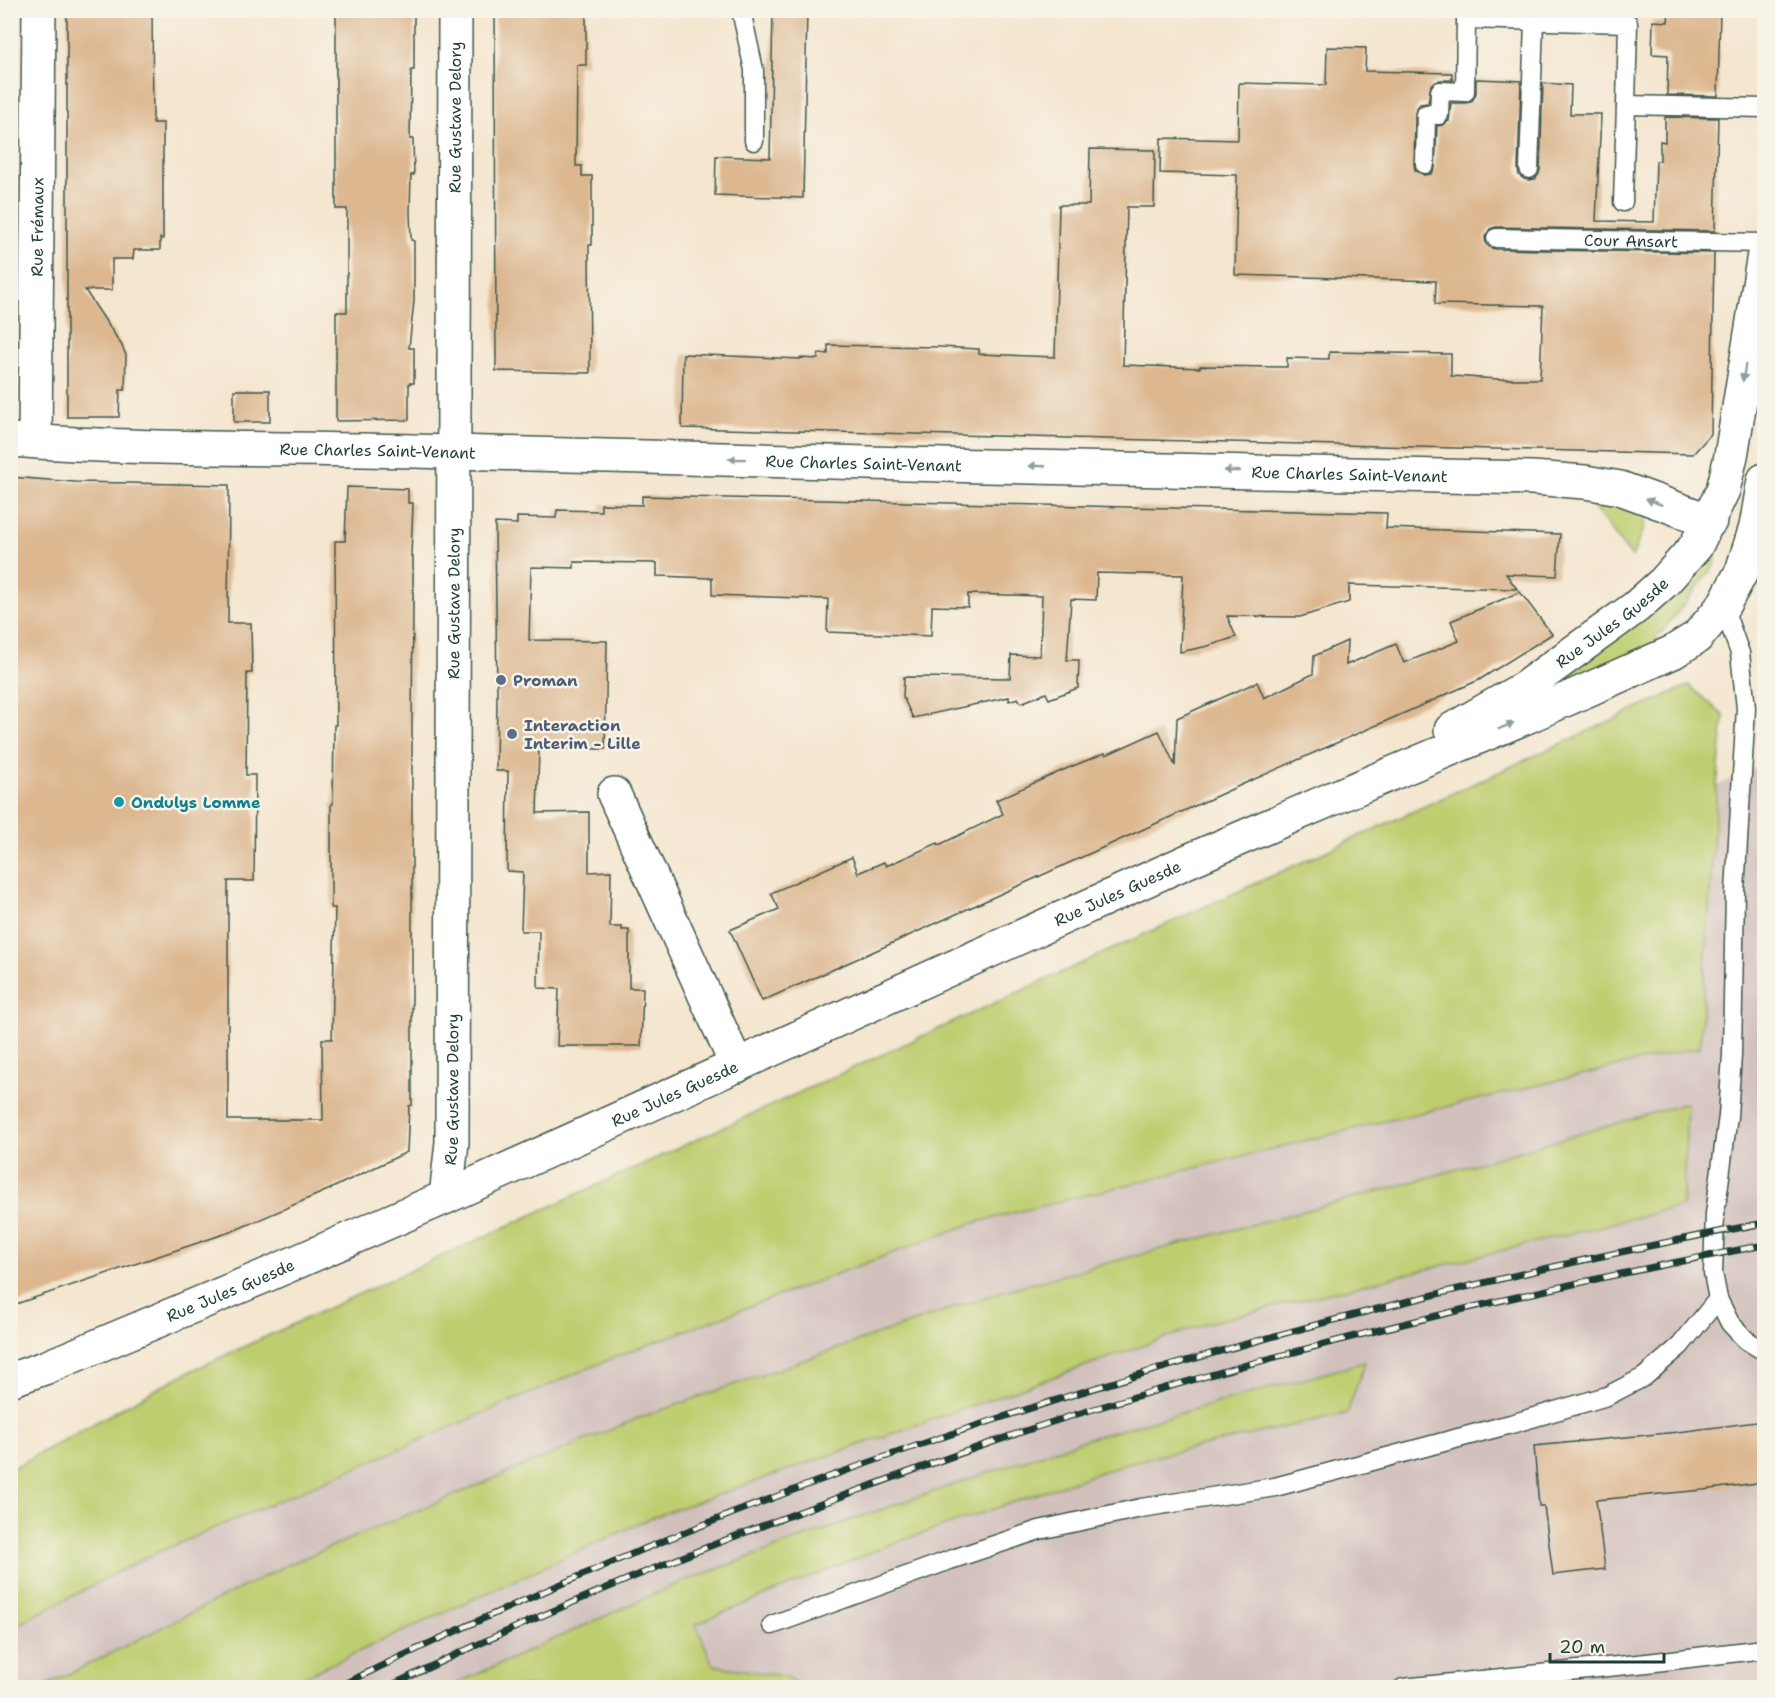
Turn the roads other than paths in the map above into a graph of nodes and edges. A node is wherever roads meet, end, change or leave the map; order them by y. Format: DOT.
graph roads {
  1 [pos="39,10"];
  2 [pos="455,10"];
  3 [pos="741,10"];
  4 [pos="1534,21"];
  5 [pos="1626,105"];
  6 [pos="1764,108"];
  7 [pos="754,141"];
  8 [pos="1425,164"];
  9 [pos="1529,169"];
  10 [pos="1623,202"];
  11 [pos="1496,238"];
  12 [pos="1764,243"];
  13 [pos="1764,254"];
  14 [pos="23,441"];
  15 [pos="454,452"];
  16 [pos="1764,480"];
  17 [pos="1710,521"];
  18 [pos="1720,570"];
  19 [pos="1723,606"];
  20 [pos="1643,664"];
  21 [pos="614,794"];
  22 [pos="1336,797"];
  23 [pos="737,1066"];
  24 [pos="446,1197"];
  25 [pos="1718,1299"];
  26 [pos="1764,1351"];
  27 [pos="10,1380"];
  28 [pos="772,1625"];
  29 [pos="1764,1649"];
  30 [pos="1403,1688"];
  1 -- 14 [label="street, Rue Frémaux"];
  2 -- 15 [label="street, Rue Gustave Delory"];
  3 -- 7 [label="lane"];
  4 -- 5 [label="lane"];
  4 -- 8 [label="lane"];
  4 -- 9 [label="lane"];
  5 -- 6 [label="lane"];
  5 -- 10 [label="lane"];
  11 -- 12 [label="lane, Cour Ansart"];
  13 -- 17 [label="street, one-way"];
  14 -- 15 [label="street, Rue Charles Saint-Venant"];
  17 -- 15 [label="street, Rue Charles Saint-Venant, one-way"];
  15 -- 24 [label="street, Rue Gustave Delory"];
  16 -- 19 [label="street, Rue Jules Guesde"];
  17 -- 18 [label="street, Rue Jules Guesde"];
  17 -- 22 [label="street, Rue Jules Guesde"];
  18 -- 19 [label="street"];
  18 -- 20 [label="street, Rue Jules Guesde"];
  19 -- 20 [label="street, Rue Jules Guesde"];
  19 -- 25 [label="lane"];
  22 -- 20 [label="street, Rue Jules Guesde, one-way"];
  21 -- 23 [label="street"];
  22 -- 23 [label="street, Rue Jules Guesde"];
  23 -- 24 [label="street, Rue Jules Guesde"];
  24 -- 27 [label="street, Rue Jules Guesde"];
  25 -- 26 [label="lane"];
  25 -- 28 [label="lane"];
  29 -- 30 [label="lane"];
}
